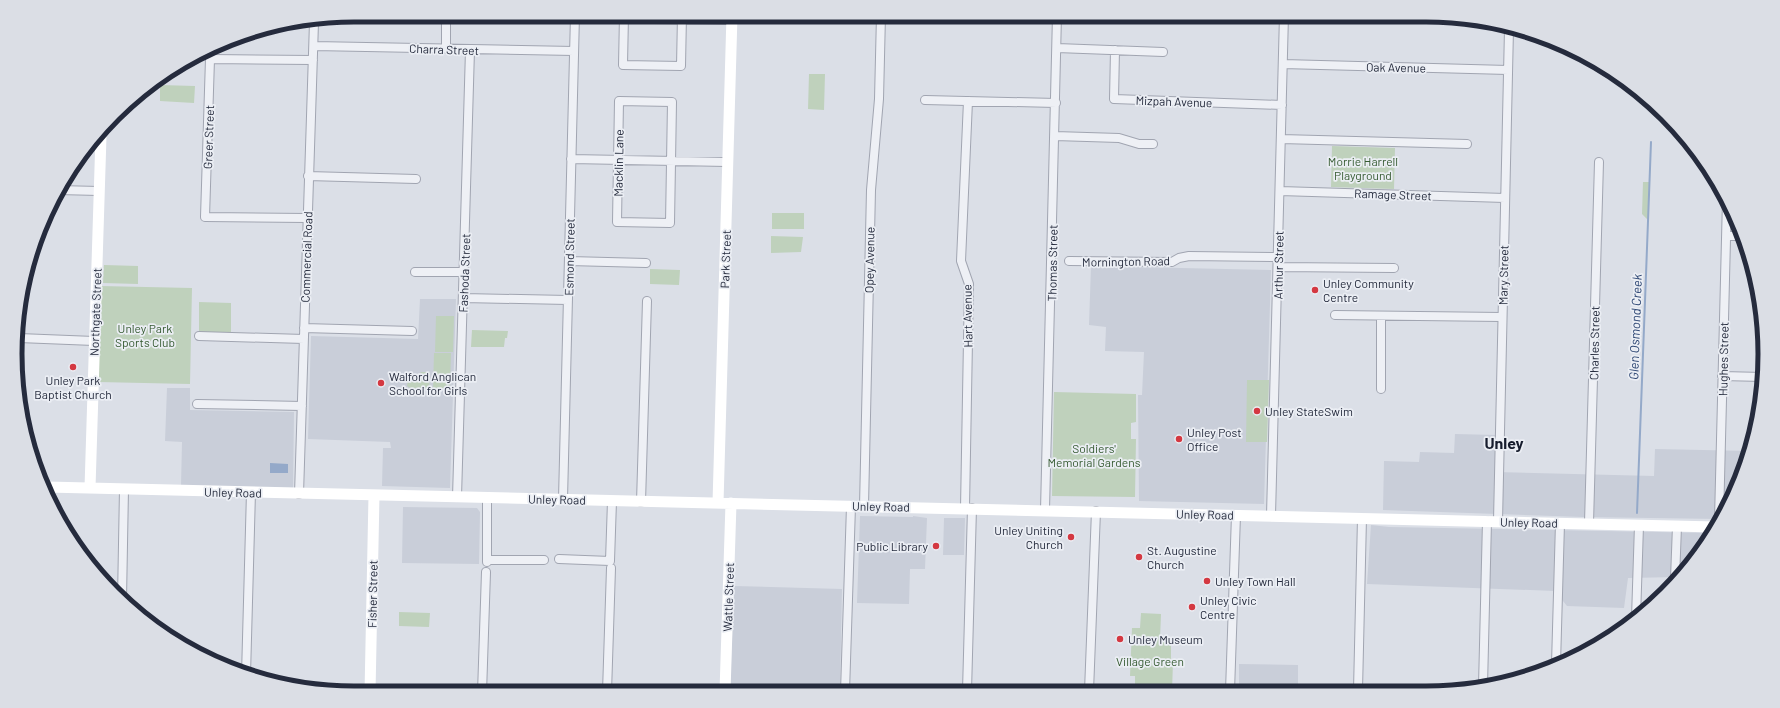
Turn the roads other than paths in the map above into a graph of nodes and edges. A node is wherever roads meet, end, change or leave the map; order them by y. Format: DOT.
graph roads {
  1 [pos="446,22"];
  2 [pos="575,22"];
  3 [pos="624,22"];
  4 [pos="682,22"];
  5 [pos="731,22"];
  6 [pos="882,22"];
  7 [pos="1057,22"];
  8 [pos="1284,22"];
  9 [pos="314,25"];
  10 [pos="1509,32"];
  11 [pos="314,46"];
  12 [pos="1056,48"];
  13 [pos="446,49"];
  14 [pos="470,50"];
  15 [pos="1115,50"];
  16 [pos="574,51"];
  17 [pos="1163,52"];
  18 [pos="313,60"];
  19 [pos="1283,64"];
  20 [pos="1508,70"];
  21 [pos="925,100"];
  22 [pos="968,101"];
  23 [pos="1056,103"];
  24 [pos="1282,105"];
  25 [pos="1055,136"];
  26 [pos="1281,139"];
  27 [pos="100,140"];
  28 [pos="1153,144"];
  29 [pos="1467,144"];
  30 [pos="572,159"];
  31 [pos="618,160"];
  32 [pos="671,161"];
  33 [pos="727,162"];
  34 [pos="1599,162"];
  35 [pos="308,176"];
  36 [pos="416,179"];
  37 [pos="65,190"];
  38 [pos="99,191"];
  39 [pos="1280,191"];
  40 [pos="1505,198"];
  41 [pos="1727,213"];
  42 [pos="307,218"];
  43 [pos="1726,236"];
  44 [pos="1736,236"];
  45 [pos="1278,257"];
  46 [pos="569,261"];
  47 [pos="1069,261"];
  48 [pos="646,263"];
  49 [pos="1278,267"];
  50 [pos="1394,268"];
  51 [pos="416,272"];
  52 [pos="464,272"];
  53 [pos="463,298"];
  54 [pos="568,300"];
  55 [pos="647,301"];
  56 [pos="1335,315"];
  57 [pos="1381,316"];
  58 [pos="1502,317"];
  59 [pos="304,328"];
  60 [pos="412,331"];
  61 [pos="199,336"];
  62 [pos="23,338"];
  63 [pos="304,339"];
  64 [pos="94,341"];
  65 [pos="1722,376"];
  66 [pos="1757,377"];
  67 [pos="1381,389"];
  68 [pos="197,404"];
  69 [pos="302,406"];
  70 [pos="50,487"];
  71 [pos="90,488"];
  72 [pos="124,489"];
  73 [pos="251,492"];
  74 [pos="300,494"];
  75 [pos="374,495"];
  76 [pos="457,497"];
  77 [pos="488,498"];
  78 [pos="563,499"];
  79 [pos="612,501"];
  80 [pos="641,502"];
  81 [pos="718,503"];
  82 [pos="731,503"];
  83 [pos="851,506"];
  84 [pos="864,506"];
  85 [pos="968,508"];
  86 [pos="1045,510"];
  87 [pos="1719,510"];
  88 [pos="1096,511"];
  89 [pos="1236,515"];
  90 [pos="1271,516"];
  91 [pos="1362,518"];
  92 [pos="1486,521"];
  93 [pos="1498,521"];
  94 [pos="1560,523"];
  95 [pos="1589,523"];
  96 [pos="1639,525"];
  97 [pos="1677,526"];
  98 [pos="1709,527"];
  99 [pos="559,559"];
  100 [pos="544,560"];
  101 [pos="610,564"];
  102 [pos="486,572"];
  103 [pos="1676,573"];
  104 [pos="122,592"];
  105 [pos="1636,611"];
  106 [pos="1556,660"];
  107 [pos="246,668"];
  108 [pos="1483,681"];
  109 [pos="370,686"];
  110 [pos="482,686"];
  111 [pos="607,686"];
  112 [pos="725,686"];
  113 [pos="845,686"];
  114 [pos="967,686"];
  115 [pos="1089,686"];
  116 [pos="1230,686"];
  117 [pos="1358,686"];
  1 -- 13 [label="street"];
  2 -- 16 [label="street, Esmond Street"];
  3 -- 4 [label="street"];
  5 -- 33 [label="main road, Park Street"];
  6 -- 84 [label="street, Opey Avenue"];
  7 -- 12 [label="street, Thomas Street"];
  8 -- 19 [label="street, Arthur Street"];
  9 -- 11 [label="street, Commercial Road"];
  10 -- 20 [label="street, Mary Street"];
  11 -- 13 [label="street, Charra Street"];
  11 -- 18 [label="street, Commercial Road"];
  12 -- 15 [label="street"];
  12 -- 23 [label="street, Thomas Street"];
  13 -- 14 [label="street, Charra Street"];
  14 -- 16 [label="street, Charra Street"];
  14 -- 52 [label="street, Fashoda Street"];
  15 -- 17 [label="street"];
  15 -- 24 [label="street, Mizpah Avenue"];
  16 -- 30 [label="street, Esmond Street"];
  18 -- 35 [label="street, Commercial Road"];
  18 -- 42 [label="street, Greer Street"];
  19 -- 20 [label="street, Oak Avenue"];
  19 -- 24 [label="street, Arthur Street"];
  20 -- 40 [label="street, Mary Street"];
  21 -- 22 [label="street"];
  22 -- 23 [label="street"];
  22 -- 85 [label="street, Hart Avenue"];
  23 -- 25 [label="street, Thomas Street"];
  24 -- 26 [label="street, Arthur Street"];
  25 -- 28 [label="street"];
  25 -- 86 [label="street, Thomas Street"];
  26 -- 29 [label="street"];
  26 -- 39 [label="street, Arthur Street"];
  27 -- 38 [label="main road, Northgate Street"];
  30 -- 31 [label="street"];
  30 -- 46 [label="street, Esmond Street"];
  31 -- 32 [label="street"];
  31 -- 32 [label="street, Macklin Lane"];
  31 -- 32 [label="street, Macklin Lane"];
  32 -- 33 [label="street"];
  33 -- 81 [label="main road, Park Street"];
  34 -- 95 [label="street, Charles Street"];
  35 -- 36 [label="street"];
  35 -- 42 [label="street, Commercial Road"];
  37 -- 38 [label="street"];
  38 -- 64 [label="main road, Northgate Street"];
  39 -- 40 [label="street, Ramage Street"];
  39 -- 45 [label="street, Arthur Street"];
  40 -- 58 [label="street, Mary Street"];
  41 -- 43 [label="street, Hughes Street"];
  42 -- 59 [label="street, Commercial Road"];
  43 -- 44 [label="street"];
  43 -- 65 [label="street, Hughes Street"];
  45 -- 47 [label="street, Mornington Road"];
  45 -- 49 [label="street, Arthur Street"];
  46 -- 48 [label="street"];
  46 -- 54 [label="street, Esmond Street"];
  49 -- 50 [label="street"];
  49 -- 90 [label="street, Arthur Street"];
  51 -- 52 [label="street"];
  52 -- 53 [label="street, Fashoda Street"];
  53 -- 54 [label="street"];
  53 -- 76 [label="street, Fashoda Street"];
  54 -- 78 [label="street, Esmond Street"];
  55 -- 80 [label="street"];
  56 -- 57 [label="street"];
  57 -- 58 [label="street"];
  57 -- 67 [label="street"];
  58 -- 93 [label="street, Mary Street"];
  59 -- 60 [label="street"];
  59 -- 63 [label="street, Commercial Road"];
  61 -- 63 [label="street"];
  62 -- 64 [label="street"];
  63 -- 69 [label="street, Commercial Road"];
  64 -- 71 [label="main road, Northgate Street"];
  65 -- 66 [label="street"];
  65 -- 87 [label="street, Hughes Street"];
  68 -- 69 [label="street"];
  69 -- 74 [label="street, Commercial Road"];
  70 -- 71 [label="main road, Unley Road"];
  71 -- 72 [label="main road, Unley Road"];
  72 -- 73 [label="main road, Unley Road"];
  72 -- 104 [label="street"];
  73 -- 74 [label="main road, Unley Road"];
  73 -- 107 [label="street"];
  74 -- 75 [label="main road, Unley Road"];
  75 -- 76 [label="main road, Unley Road"];
  75 -- 109 [label="main road, Fisher Street"];
  76 -- 77 [label="main road, Unley Road"];
  77 -- 78 [label="main road, Unley Road"];
  77 -- 100 [label="street"];
  78 -- 79 [label="main road, Unley Road"];
  79 -- 80 [label="main road, Unley Road"];
  79 -- 101 [label="street"];
  80 -- 81 [label="main road, Unley Road"];
  81 -- 82 [label="main road, Unley Road"];
  82 -- 83 [label="main road, Unley Road"];
  82 -- 112 [label="main road, Wattle Street"];
  83 -- 84 [label="main road, Unley Road"];
  83 -- 113 [label="street"];
  84 -- 85 [label="main road, Unley Road"];
  85 -- 86 [label="main road, Unley Road"];
  85 -- 114 [label="street, Hart Avenue"];
  86 -- 88 [label="main road, Unley Road"];
  88 -- 89 [label="main road, Unley Road"];
  88 -- 115 [label="street"];
  89 -- 90 [label="main road, Unley Road"];
  89 -- 116 [label="street"];
  90 -- 91 [label="main road, Unley Road"];
  91 -- 92 [label="main road, Unley Road"];
  91 -- 117 [label="street"];
  92 -- 93 [label="main road, Unley Road"];
  92 -- 108 [label="street"];
  93 -- 94 [label="main road, Unley Road"];
  94 -- 95 [label="main road, Unley Road"];
  94 -- 106 [label="street"];
  95 -- 96 [label="main road, Unley Road"];
  96 -- 97 [label="main road, Unley Road"];
  96 -- 105 [label="street"];
  97 -- 98 [label="main road, Unley Road"];
  97 -- 103 [label="street"];
  99 -- 101 [label="street"];
  101 -- 111 [label="street"];
  102 -- 110 [label="street"];
}
